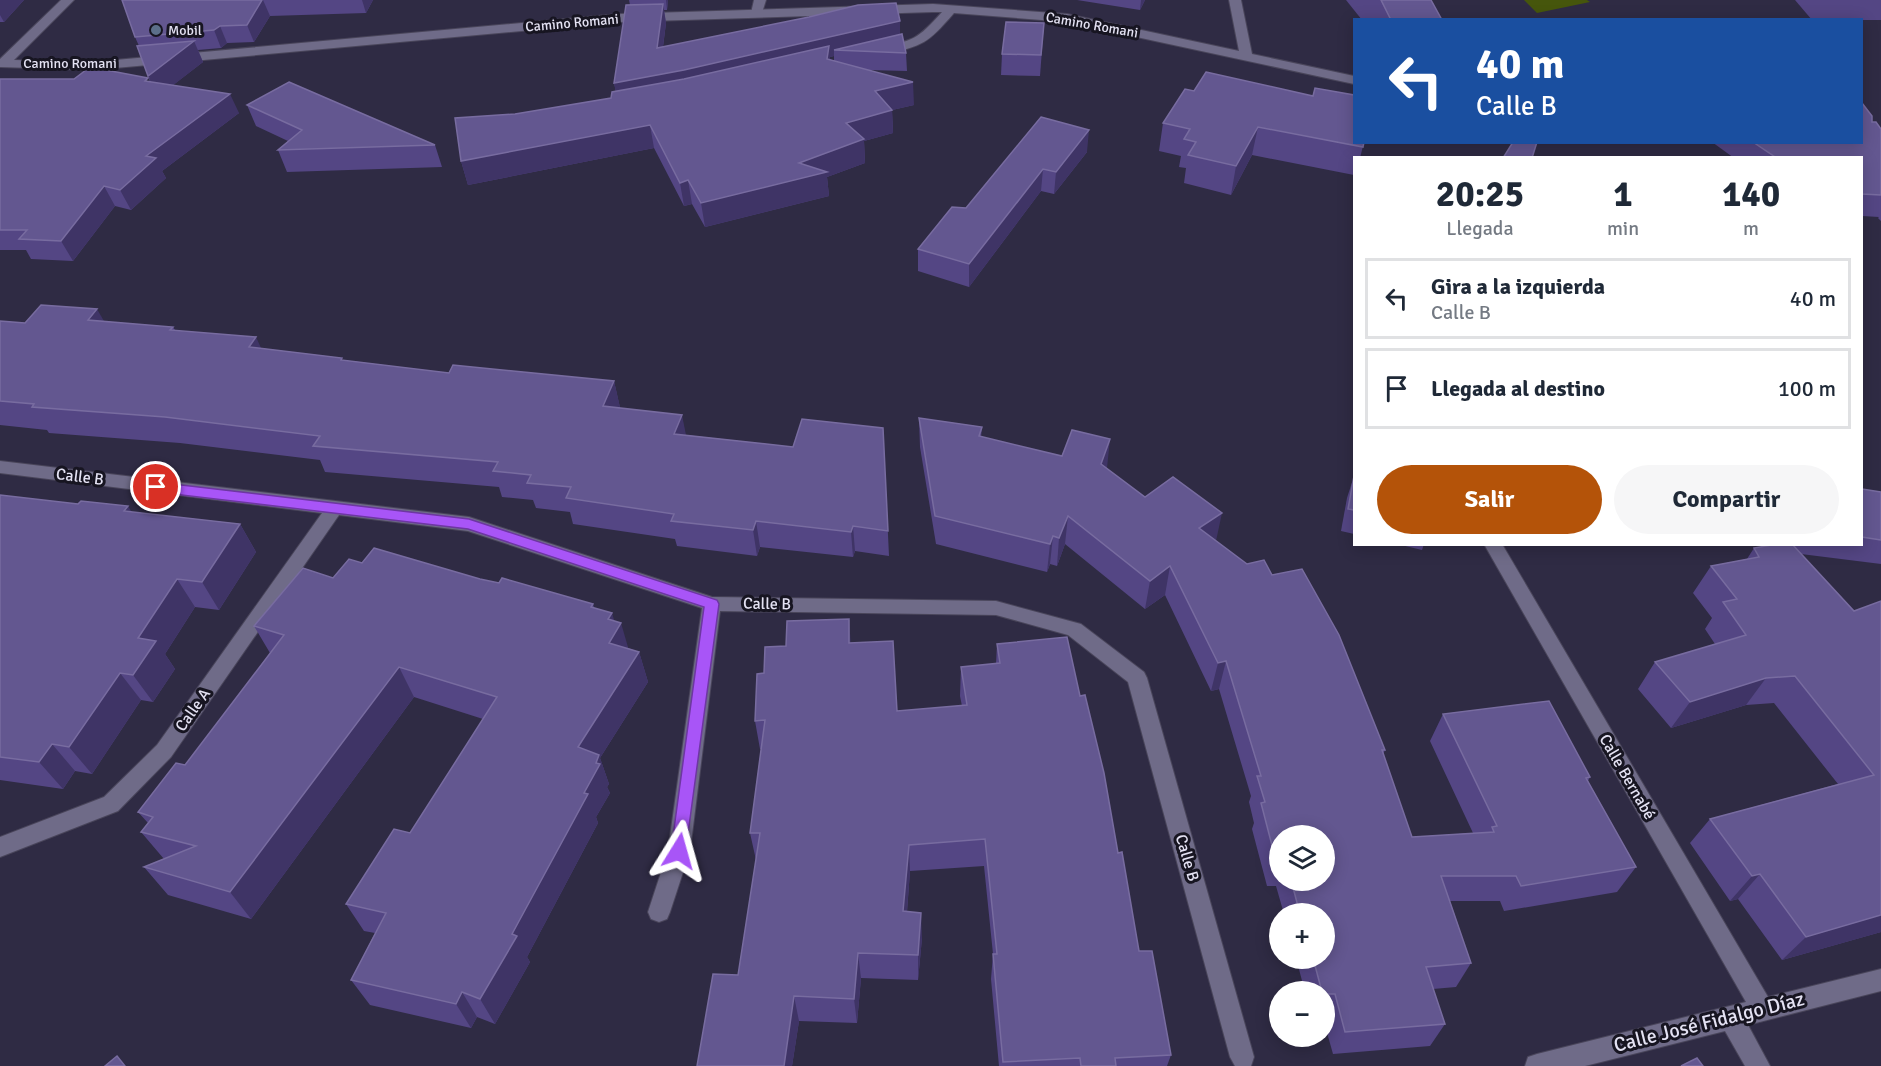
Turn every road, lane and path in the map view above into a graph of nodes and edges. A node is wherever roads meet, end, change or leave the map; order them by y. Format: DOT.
graph roads {
  1 [pos="68,0"];
  2 [pos="1235,0"];
  3 [pos="936,4"];
  4 [pos="758,6"];
  5 [pos="951,9"];
  6 [pos="871,54"];
  7 [pos="1246,56"];
  8 [pos="2,63"];
  9 [pos="1353,80"];
  10 [pos="0,467"];
  11 [pos="334,509"];
  12 [pos="1494,546"];
  13 [pos="712,604"];
  14 [pos="0,848"];
  15 [pos="659,912"];
  16 [pos="1881,980"];
  17 [pos="1762,1008"];
  18 [pos="1730,1016"];
  19 [pos="1242,1057"];
  20 [pos="1536,1066"];
  21 [pos="1758,1066"];
  1 -- 8 [label="street"];
  2 -- 7 [label="street"];
  3 -- 4 [label="street, Camino Romani"];
  3 -- 5 [label="street, Camino Romani"];
  4 -- 8 [label="street, Camino Romani"];
  5 -- 6 [label="street"];
  5 -- 7 [label="street, Camino Romani"];
  7 -- 9 [label="street, Camino Romani"];
  10 -- 11 [label="street, Calle B"];
  11 -- 13 [label="street, Calle B"];
  11 -- 14 [label="street, Calle A"];
  12 -- 17 [label="street, Calle Bernabé"];
  13 -- 15 [label="street"];
  13 -- 19 [label="street, Calle B"];
  16 -- 17 [label="street, Calle José Fidalgo Díaz"];
  17 -- 18 [label="street, Calle José Fidalgo Díaz"];
  18 -- 20 [label="street, Calle José Fidalgo Díaz"];
  18 -- 21 [label="street"];
}
